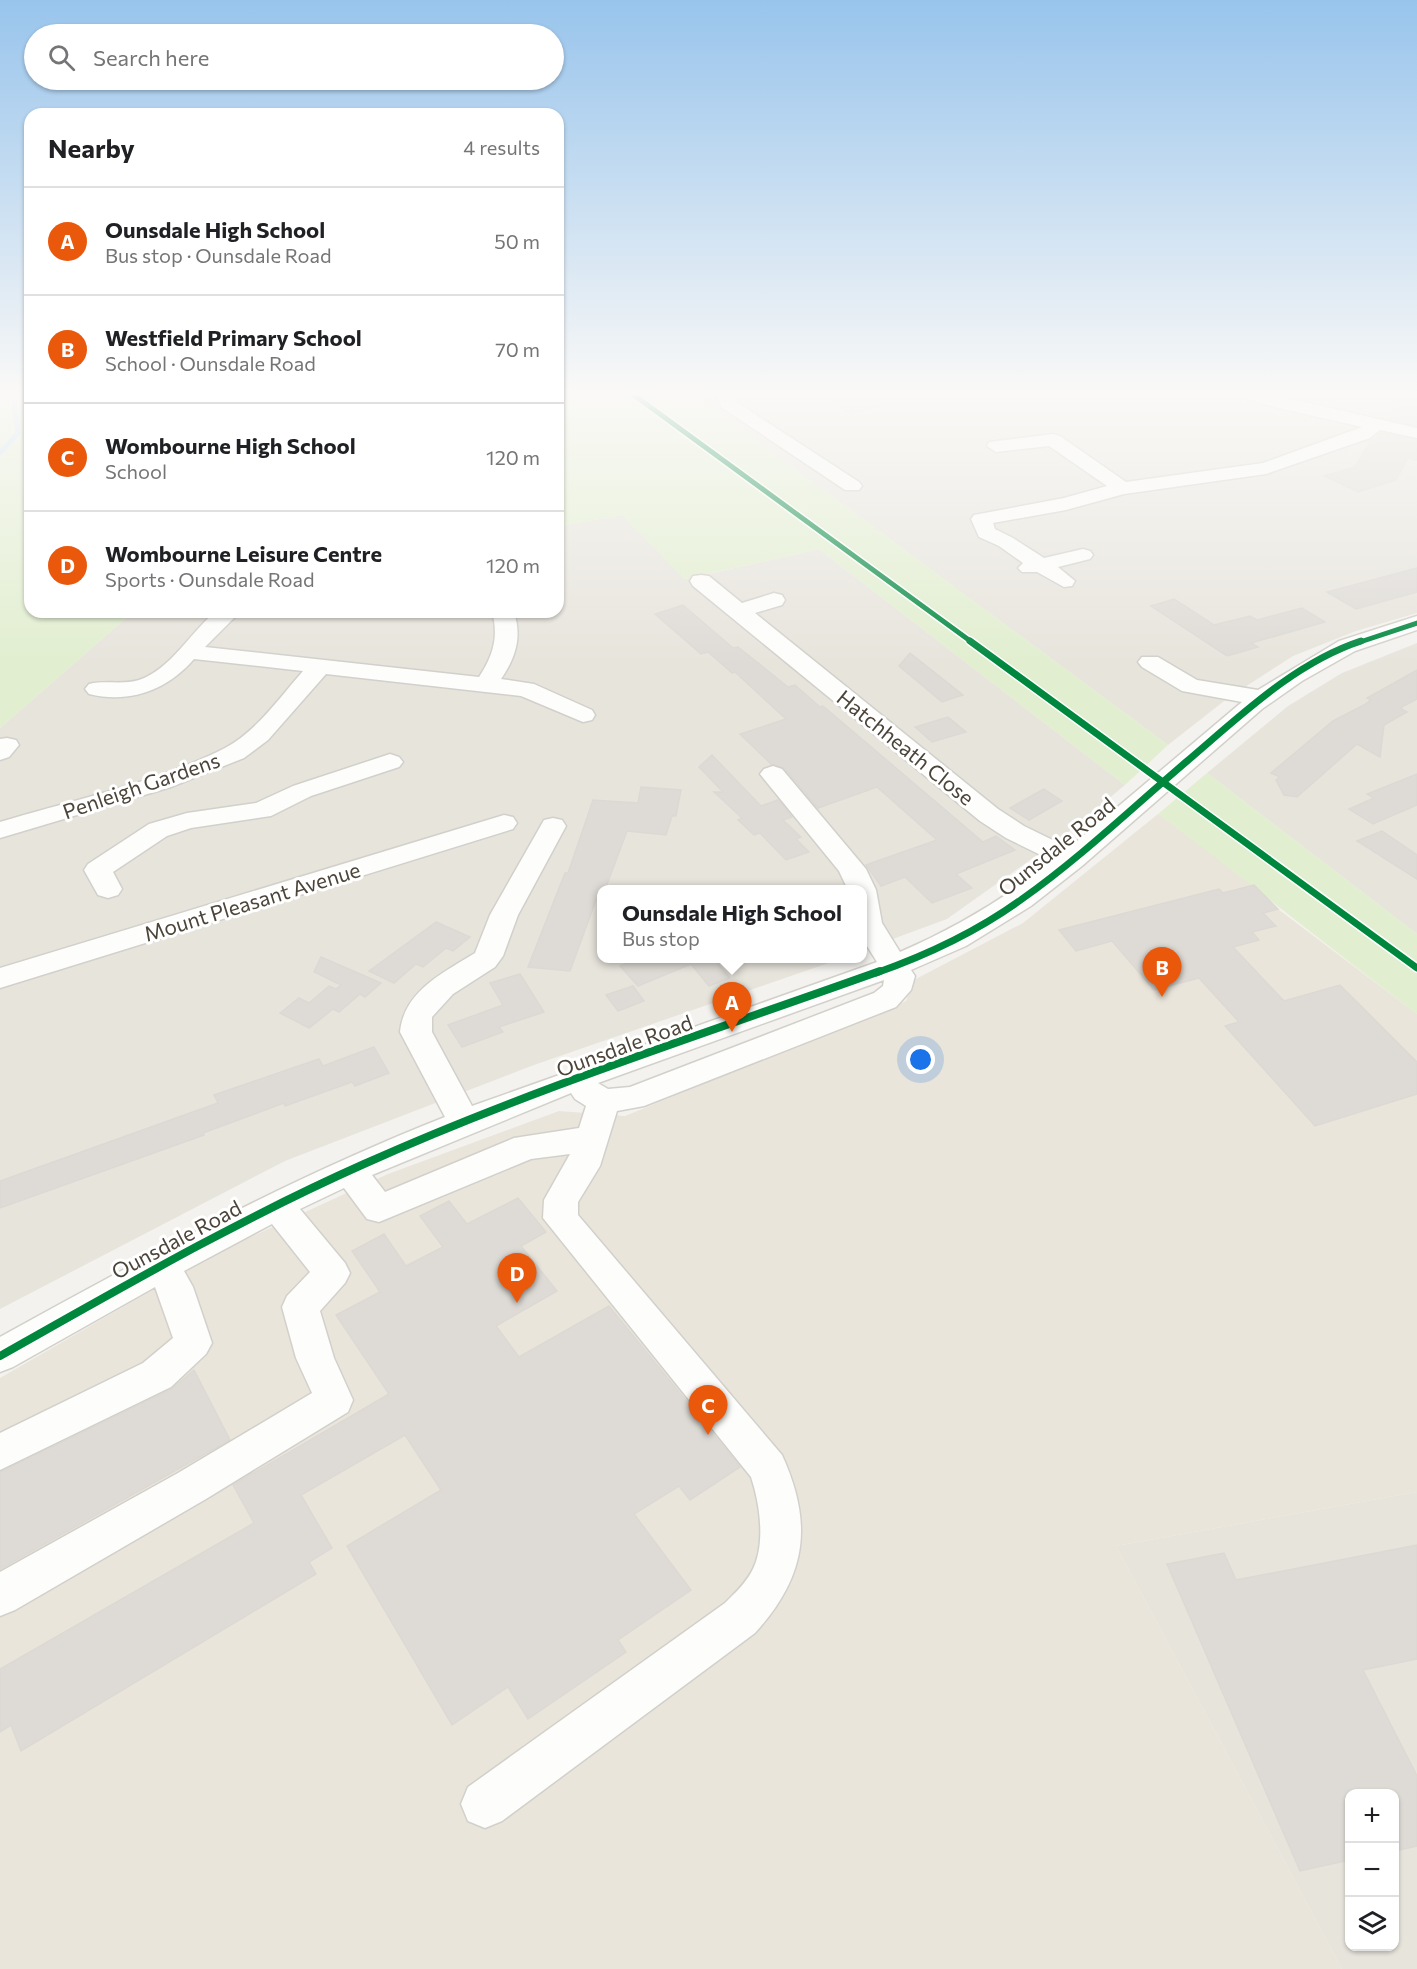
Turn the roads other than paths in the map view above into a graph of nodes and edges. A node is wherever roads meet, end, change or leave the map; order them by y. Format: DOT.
graph roads {
  1 [pos="846,482"];
  2 [pos="1113,482"];
  3 [pos="1166,482"];
  4 [pos="852,486"];
  5 [pos="1122,488"];
  6 [pos="1083,555"];
  7 [pos="1034,567"];
  8 [pos="1064,580"];
  9 [pos="701,581"];
  10 [pos="774,600"];
  11 [pos="740,617"];
  12 [pos="223,618"];
  13 [pos="505,618"];
  14 [pos="1417,623"];
  15 [pos="191,652"];
  16 [pos="319,667"];
  17 [pos="1125,669"];
  18 [pos="487,683"];
  19 [pos="97,688"];
  20 [pos="1262,698"];
  21 [pos="577,704"];
  22 [pos="390,762"];
  23 [pos="772,770"];
  24 [pos="162,782"];
  25 [pos="187,821"];
  26 [pos="504,823"];
  27 [pos="553,826"];
  28 [pos="0,830"];
  29 [pos="1072,860"];
  30 [pos="860,885"];
  31 [pos="108,889"];
  32 [pos="867,923"];
  33 [pos="892,967"];
  34 [pos="0,978"];
  35 [pos="590,1091"];
  36 [pos="464,1122"];
  37 [pos="591,1139"];
  38 [pos="350,1171"];
  39 [pos="277,1206"];
  40 [pos="160,1267"];
  41 [pos="0,1356"];
  42 [pos="0,1452"];
  43 [pos="0,1595"];
  44 [pos="485,1804"];
  1 -- 4 [label="street"];
  2 -- 5 [label="street"];
  3 -- 5 [label="street"];
  5 -- 7 [label="street"];
  6 -- 7 [label="street"];
  7 -- 8 [label="street"];
  9 -- 11 [label="street, Hatchheath Close"];
  10 -- 11 [label="street"];
  11 -- 29 [label="street, Hatchheath Close"];
  12 -- 15 [label="street"];
  13 -- 18 [label="street"];
  14 -- 20 [label="street, Ounsdale Road"];
  15 -- 16 [label="street"];
  15 -- 19 [label="street"];
  16 -- 18 [label="street"];
  16 -- 24 [label="street, Penleigh Gardens"];
  17 -- 20 [label="street"];
  18 -- 21 [label="street"];
  20 -- 29 [label="street, Ounsdale Road"];
  22 -- 25 [label="street"];
  23 -- 30 [label="street"];
  24 -- 25 [label="street"];
  24 -- 28 [label="street, Penleigh Gardens"];
  25 -- 31 [label="street"];
  26 -- 34 [label="street, Mount Pleasant Avenue"];
  27 -- 36 [label="street"];
  29 -- 33 [label="street, Ounsdale Road"];
  32 -- 33 [label="street"];
  33 -- 35 [label="street, Ounsdale Road"];
  35 -- 36 [label="street, Ounsdale Road"];
  35 -- 37 [label="street"];
  36 -- 38 [label="street, Ounsdale Road"];
  37 -- 38 [label="street"];
  37 -- 44 [label="street"];
  38 -- 39 [label="street, Ounsdale Road"];
  39 -- 40 [label="street, Ounsdale Road"];
  39 -- 43 [label="street"];
  40 -- 41 [label="street, Ounsdale Road"];
  40 -- 42 [label="street"];
}
